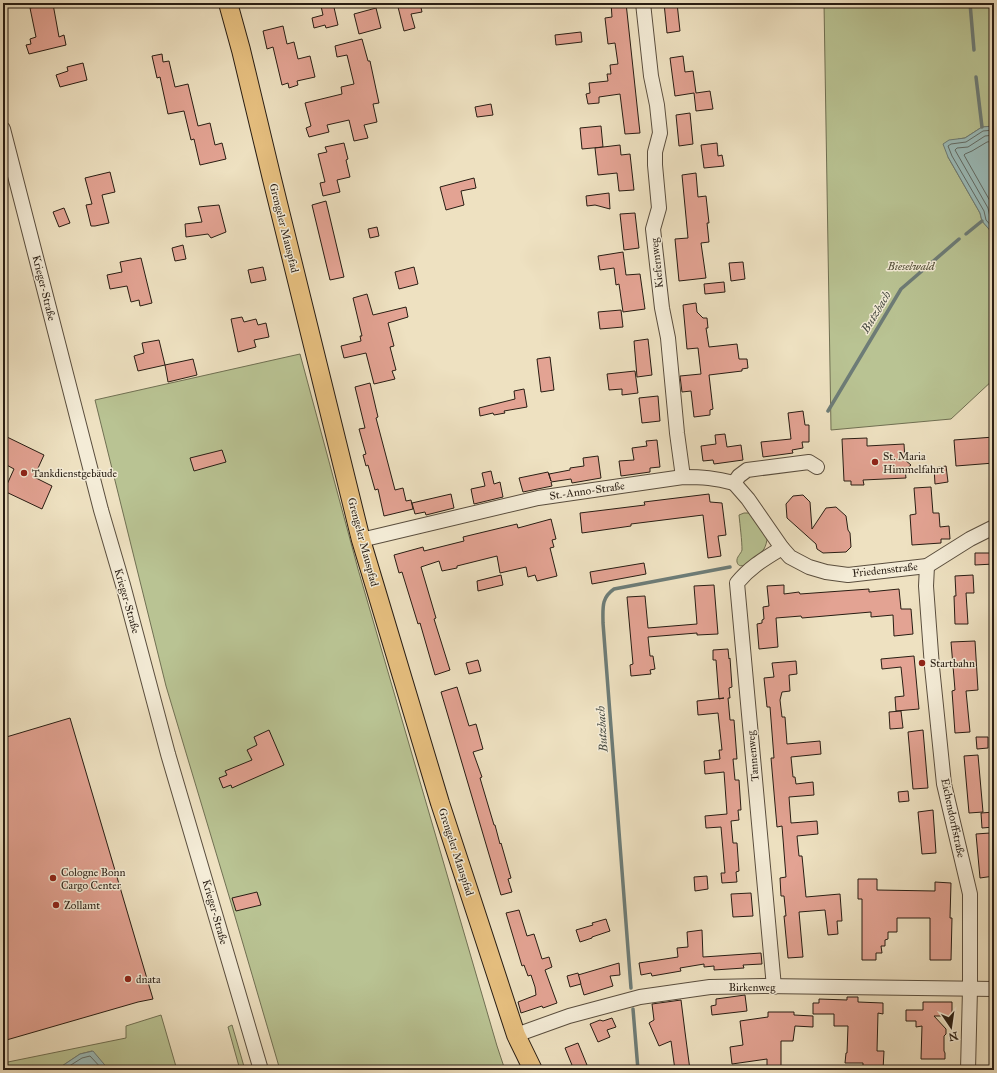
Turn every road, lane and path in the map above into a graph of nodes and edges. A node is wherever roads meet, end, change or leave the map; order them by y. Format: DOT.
graph roads {
  1 [pos="228,3"];
  2 [pos="643,3"];
  3 [pos="3,129"];
  4 [pos="813,465"];
  5 [pos="683,477"];
  6 [pos="734,483"];
  7 [pos="994,527"];
  8 [pos="361,540"];
  9 [pos="782,548"];
  10 [pos="927,566"];
  11 [pos="774,987"];
  12 [pos="970,989"];
  13 [pos="994,989"];
  14 [pos="516,1035"];
  15 [pos="261,1070"];
  16 [pos="533,1070"];
  17 [pos="968,1070"];
  1 -- 8 [label="main road, Grengeler Mauspfad"];
  2 -- 5 [label="street, Kiefernweg"];
  3 -- 15 [label="street, Krieger-Straße"];
  4 -- 6 [label="street"];
  5 -- 6 [label="street, St.-Anno-Straße"];
  5 -- 8 [label="street, St.-Anno-Straße"];
  6 -- 9 [label="street, Friedensstraße"];
  7 -- 10 [label="street, Friedensstraße"];
  8 -- 14 [label="main road, Grengeler Mauspfad"];
  9 -- 10 [label="street, Friedensstraße"];
  9 -- 11 [label="street, Tannenweg"];
  10 -- 12 [label="street, Eichendorffstraße"];
  11 -- 12 [label="street, Birkenweg"];
  11 -- 14 [label="street, Birkenweg"];
  12 -- 13 [label="street, Birkenweg"];
  12 -- 17 [label="street, Eichendorffstraße"];
  14 -- 16 [label="main road, Grengeler Mauspfad"];
}
